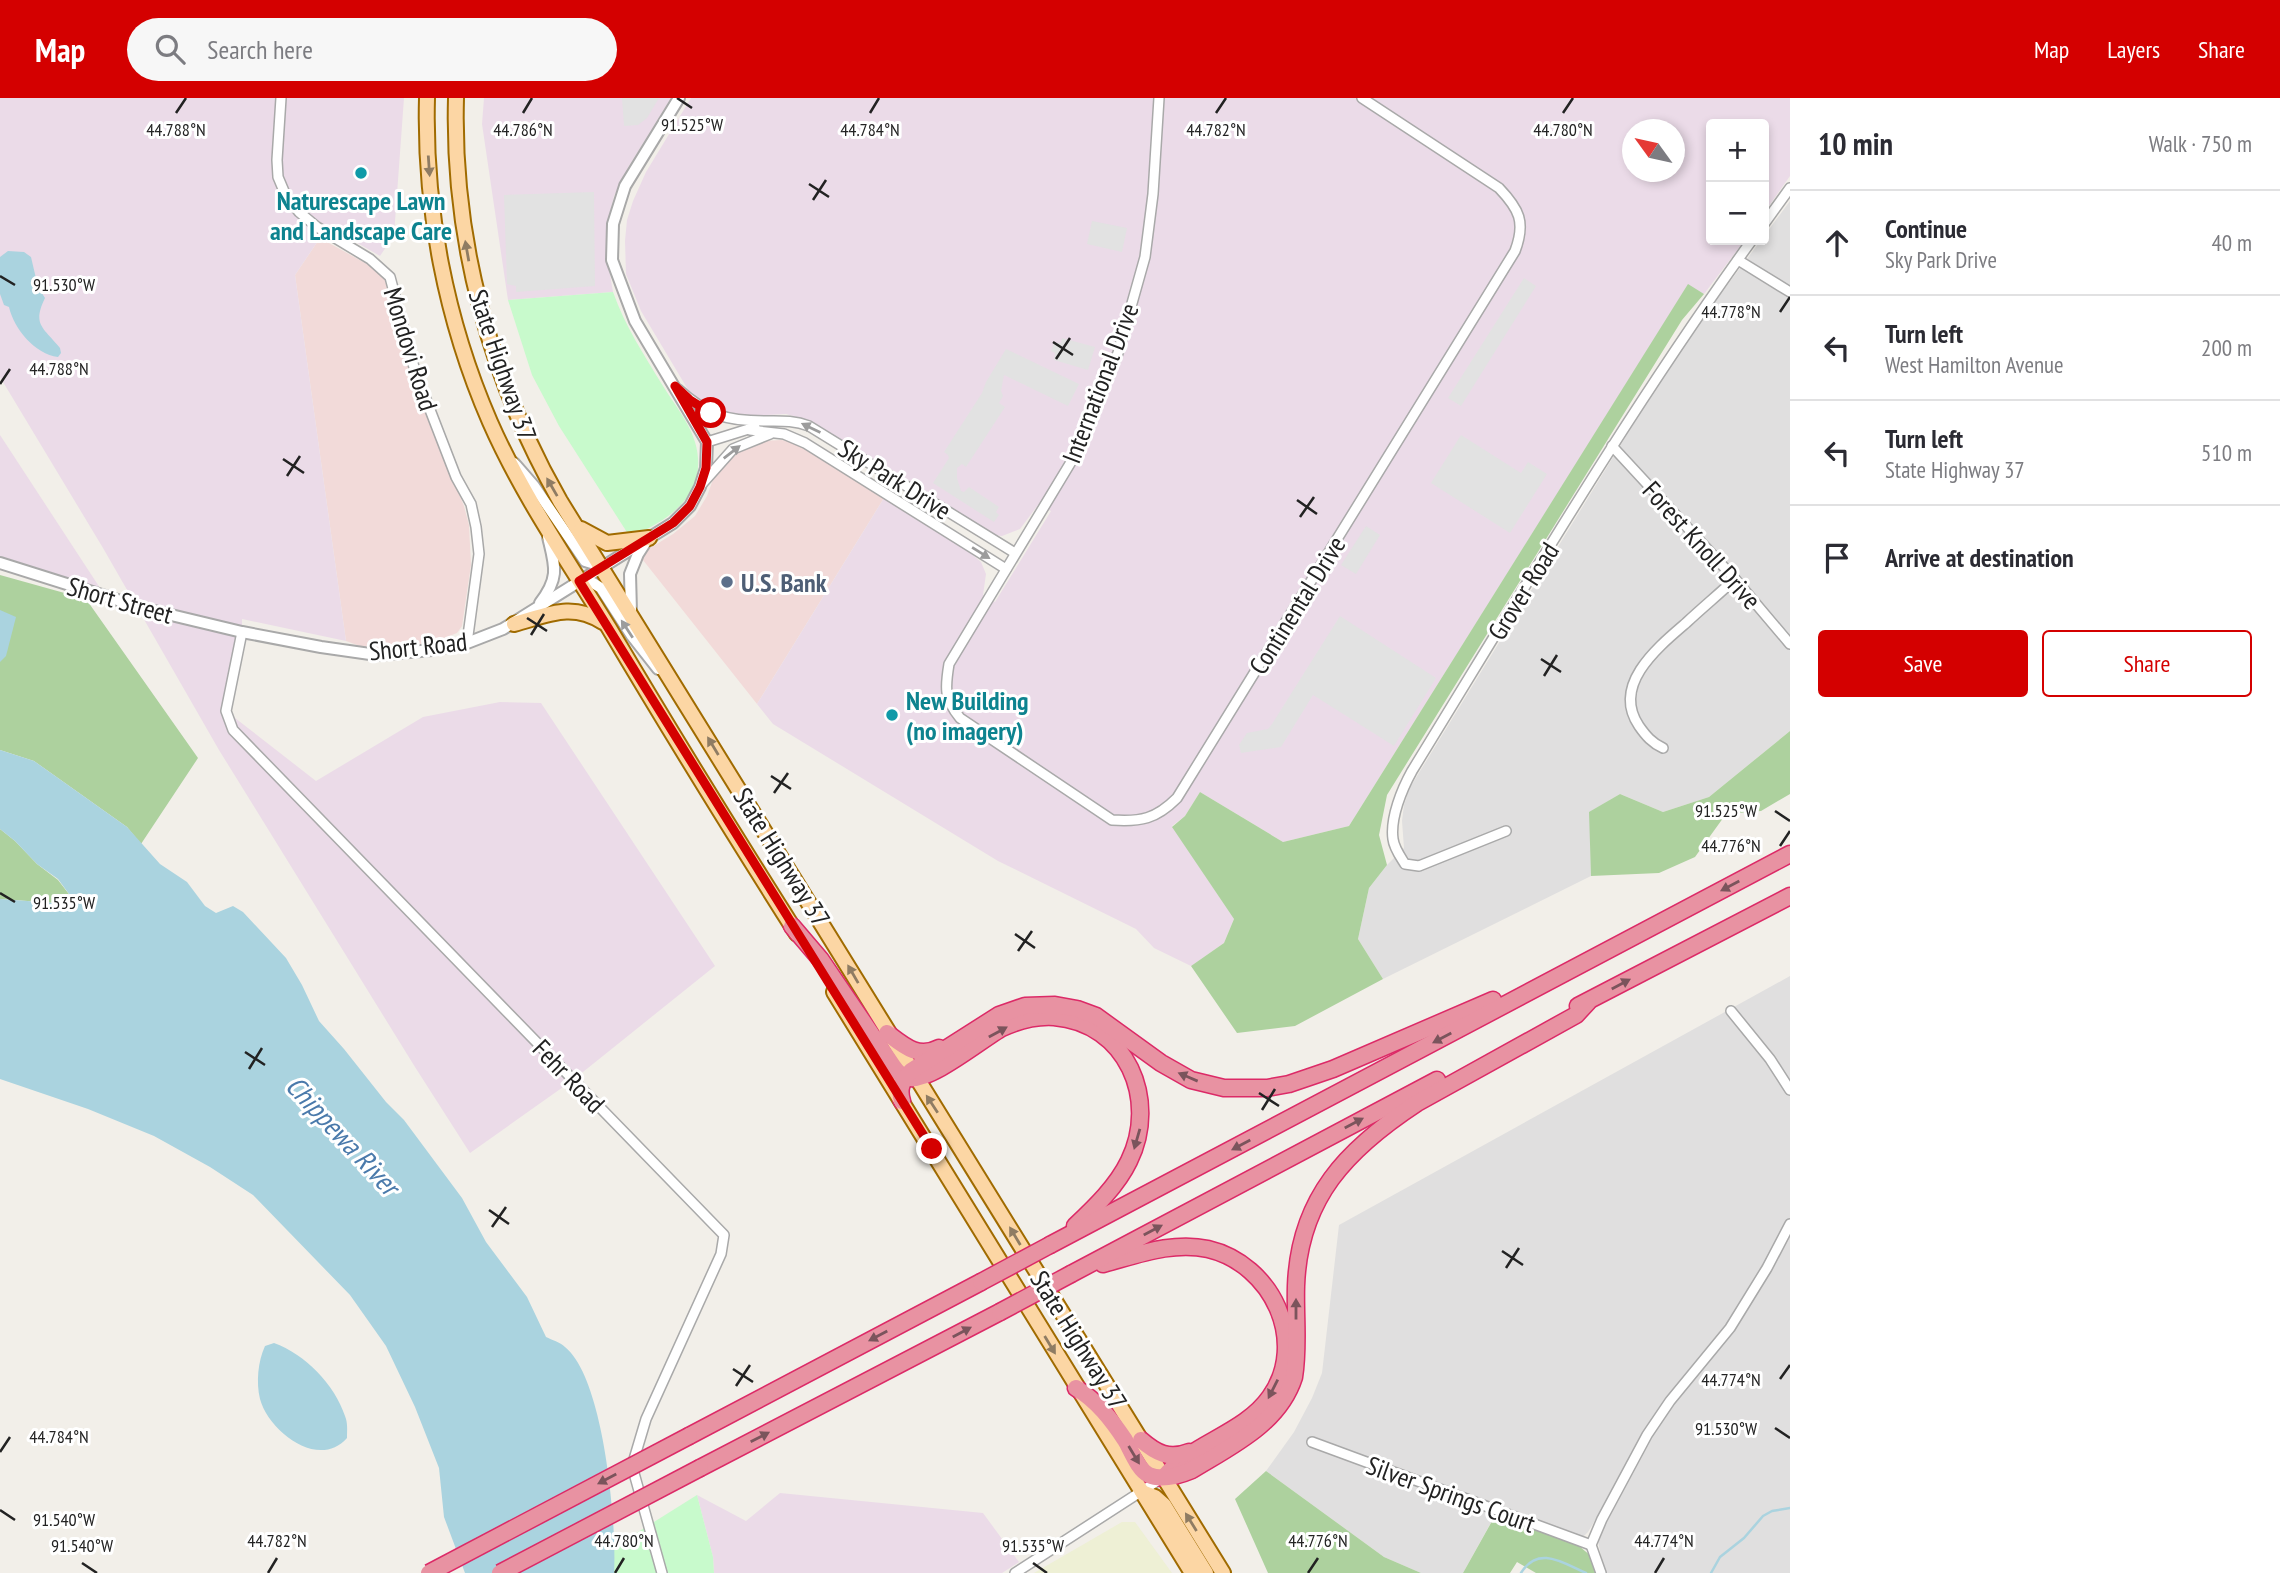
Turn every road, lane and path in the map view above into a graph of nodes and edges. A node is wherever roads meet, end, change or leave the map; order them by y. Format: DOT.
graph roads {
  1 [pos="281,98"];
  2 [pos="427,98"];
  3 [pos="456,98"];
  4 [pos="679,98"];
  5 [pos="1159,98"];
  6 [pos="1362,98"];
  7 [pos="1790,188"];
  8 [pos="1769,217"];
  9 [pos="1748,245"];
  10 [pos="1738,260"];
  11 [pos="1790,292"];
  12 [pos="675,386"];
  13 [pos="770,421"];
  14 [pos="750,430"];
  15 [pos="775,433"];
  16 [pos="707,442"];
  17 [pos="1612,446"];
  18 [pos="509,459"];
  19 [pos="700,487"];
  20 [pos="576,525"];
  21 [pos="546,527"];
  22 [pos="649,538"];
  23 [pos="1015,553"];
  24 [pos="0,563"];
  25 [pos="601,566"];
  26 [pos="1006,569"];
  27 [pos="1735,579"];
  28 [pos="579,581"];
  29 [pos="534,610"];
  30 [pos="631,612"];
  31 [pos="514,624"];
  32 [pos="607,625"];
  33 [pos="242,632"];
  34 [pos="467,643"];
  35 [pos="1790,644"];
  36 [pos="685,701"];
  37 [pos="1663,748"];
  38 [pos="1506,831"];
  39 [pos="1790,854"];
  40 [pos="1790,896"];
  41 [pos="792,926"];
  42 [pos="1551,980"];
  43 [pos="1588,1002"];
  44 [pos="1731,1011"];
  45 [pos="970,1032"];
  46 [pos="887,1033"];
  47 [pos="911,1076"];
  48 [pos="1790,1090"];
  49 [pos="902,1101"];
  50 [pos="1790,1224"];
  51 [pos="1056,1243"];
  52 [pos="1074,1273"];
  53 [pos="1076,1388"];
  54 [pos="1220,1437"];
  55 [pos="1141,1440"];
  56 [pos="1312,1442"];
  57 [pos="1164,1478"];
  58 [pos="1140,1491"];
  59 [pos="1591,1545"];
  60 [pos="1600,1571"];
  61 [pos="429,1573"];
  62 [pos="500,1573"];
  63 [pos="662,1573"];
  64 [pos="1015,1573"];
  65 [pos="1192,1573"];
  66 [pos="1206,1573"];
  67 [pos="1223,1573"];
  1 -- 34 [label="street, Mondovi Road"];
  2 -- 18 [label="main road, State Highway 37, one-way"];
  20 -- 3 [label="main road, State Highway 37, one-way"];
  4 -- 12 [label="street"];
  5 -- 23 [label="street, International Drive"];
  6 -- 26 [label="street, Continental Drive"];
  7 -- 8 [label="street"];
  9 -- 10 [label="street, Grover Road"];
  10 -- 11 [label="street"];
  10 -- 17 [label="street, Grover Road"];
  12 -- 13 [label="street, Sky Park Drive"];
  12 -- 16 [label="street"];
  13 -- 14 [label="street, Sky Park Drive"];
  23 -- 13 [label="street, Sky Park Drive, one-way"];
  14 -- 15 [label="street, Sky Park Drive"];
  14 -- 16 [label="street, Sky Park Drive"];
  19 -- 15 [label="street, one-way"];
  15 -- 26 [label="street, Sky Park Drive, one-way"];
  16 -- 19 [label="street"];
  17 -- 27 [label="street, Forest Knoll Drive"];
  17 -- 38 [label="street, Grover Road"];
  18 -- 21 [label="main road, State Highway 37"];
  18 -- 25 [label="street"];
  19 -- 22 [label="street, Short Road"];
  20 -- 22 [label="main road"];
  20 -- 25 [label="main road, State Highway 37"];
  21 -- 28 [label="main road, State Highway 37"];
  21 -- 29 [label="street"];
  22 -- 25 [label="street, Short Road"];
  22 -- 30 [label="street"];
  23 -- 26 [label="street, International Drive"];
  24 -- 33 [label="street, Short Street"];
  25 -- 28 [label="street, Short Road"];
  25 -- 30 [label="main road, State Highway 37"];
  27 -- 35 [label="street, Forest Knoll Drive"];
  27 -- 37 [label="street"];
  28 -- 29 [label="street, Short Road"];
  28 -- 32 [label="main road, State Highway 37"];
  36 -- 28 [label="street, one-way"];
  29 -- 31 [label="street, Short Road"];
  30 -- 36 [label="main road, State Highway 37"];
  31 -- 32 [label="main road"];
  31 -- 34 [label="street, Short Road"];
  32 -- 41 [label="main road, State Highway 37"];
  33 -- 34 [label="street, Short Road"];
  33 -- 63 [label="street, Fehr Road"];
  46 -- 36 [label="main road, State Highway 37, one-way"];
  39 -- 42 [label="highway, one-way"];
  43 -- 40 [label="highway, one-way"];
  41 -- 47 [label="highway"];
  41 -- 49 [label="main road, State Highway 37"];
  42 -- 45 [label="highway, one-way"];
  42 -- 51 [label="highway, one-way"];
  52 -- 43 [label="highway, one-way"];
  57 -- 43 [label="highway, one-way"];
  44 -- 48 [label="street"];
  45 -- 46 [label="highway"];
  45 -- 47 [label="highway"];
  46 -- 47 [label="main road, State Highway 37"];
  47 -- 49 [label="highway"];
  47 -- 51 [label="highway, one-way"];
  55 -- 47 [label="main road, State Highway 37, one-way"];
  49 -- 53 [label="main road, State Highway 37, one-way"];
  50 -- 59 [label="street"];
  51 -- 61 [label="highway, one-way, bridge"];
  52 -- 54 [label="highway, one-way"];
  62 -- 52 [label="highway, one-way, bridge"];
  53 -- 57 [label="highway, one-way"];
  53 -- 58 [label="main road, State Highway 37"];
  54 -- 55 [label="highway"];
  54 -- 57 [label="highway"];
  55 -- 57 [label="main road, State Highway 37"];
  56 -- 59 [label="street, Silver Springs Court"];
  57 -- 58 [label="street"];
  67 -- 57 [label="main road, State Highway 37, one-way"];
  58 -- 64 [label="street"];
  58 -- 65 [label="main road, State Highway 37"];
  58 -- 66 [label="main road"];
  59 -- 60 [label="street"];
}
